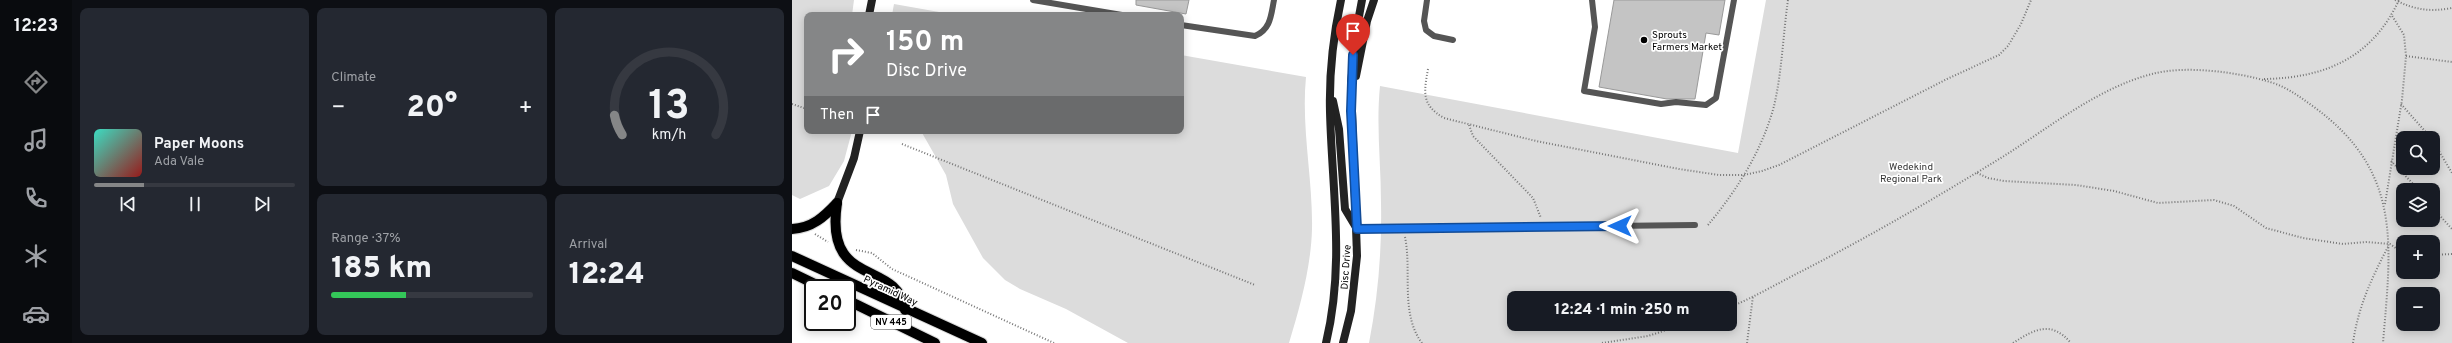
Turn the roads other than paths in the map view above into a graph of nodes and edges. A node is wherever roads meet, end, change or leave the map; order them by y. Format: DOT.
graph roads {
  1 [pos="872,0"];
  2 [pos="1033,0"];
  3 [pos="1274,0"];
  4 [pos="1341,0"];
  5 [pos="1362,0"];
  6 [pos="1374,0"];
  7 [pos="1428,0"];
  8 [pos="1592,0"];
  9 [pos="1734,0"];
  10 [pos="870,12"];
  11 [pos="1104,12"];
  12 [pos="1184,25"];
  13 [pos="1453,40"];
  14 [pos="1330,89"];
  15 [pos="1351,111"];
  16 [pos="859,134"];
  17 [pos="837,204"];
  18 [pos="1695,225"];
  19 [pos="792,229"];
  20 [pos="1357,229"];
  21 [pos="792,256"];
  22 [pos="792,273"];
  23 [pos="804,279"];
  24 [pos="856,304"];
  25 [pos="905,310"];
  26 [pos="935,343"];
  27 [pos="982,343"];
  28 [pos="1326,343"];
  29 [pos="1343,343"];
  1 -- 10 [label="main road"];
  2 -- 11 [label="lane"];
  3 -- 12 [label="lane"];
  4 -- 14 [label="main road, Disc Drive"];
  5 -- 15 [label="main road, Disc Drive"];
  6 -- 15 [label="main road"];
  7 -- 13 [label="lane"];
  8 -- 9 [label="lane"];
  14 -- 20 [label="main road"];
  14 -- 28 [label="main road, Disc Drive"];
  15 -- 20 [label="main road, Disc Drive"];
  16 -- 17 [label="main road"];
  17 -- 19 [label="main road"];
  17 -- 25 [label="main road"];
  18 -- 20 [label="lane"];
  20 -- 29 [label="main road, Disc Drive"];
  21 -- 25 [label="main road, Pyramid Way / NV 445"];
  22 -- 23 [label="main road"];
  24 -- 26 [label="main road, NV 445"];
  25 -- 27 [label="main road, Pyramid Way / NV 445"];
}
